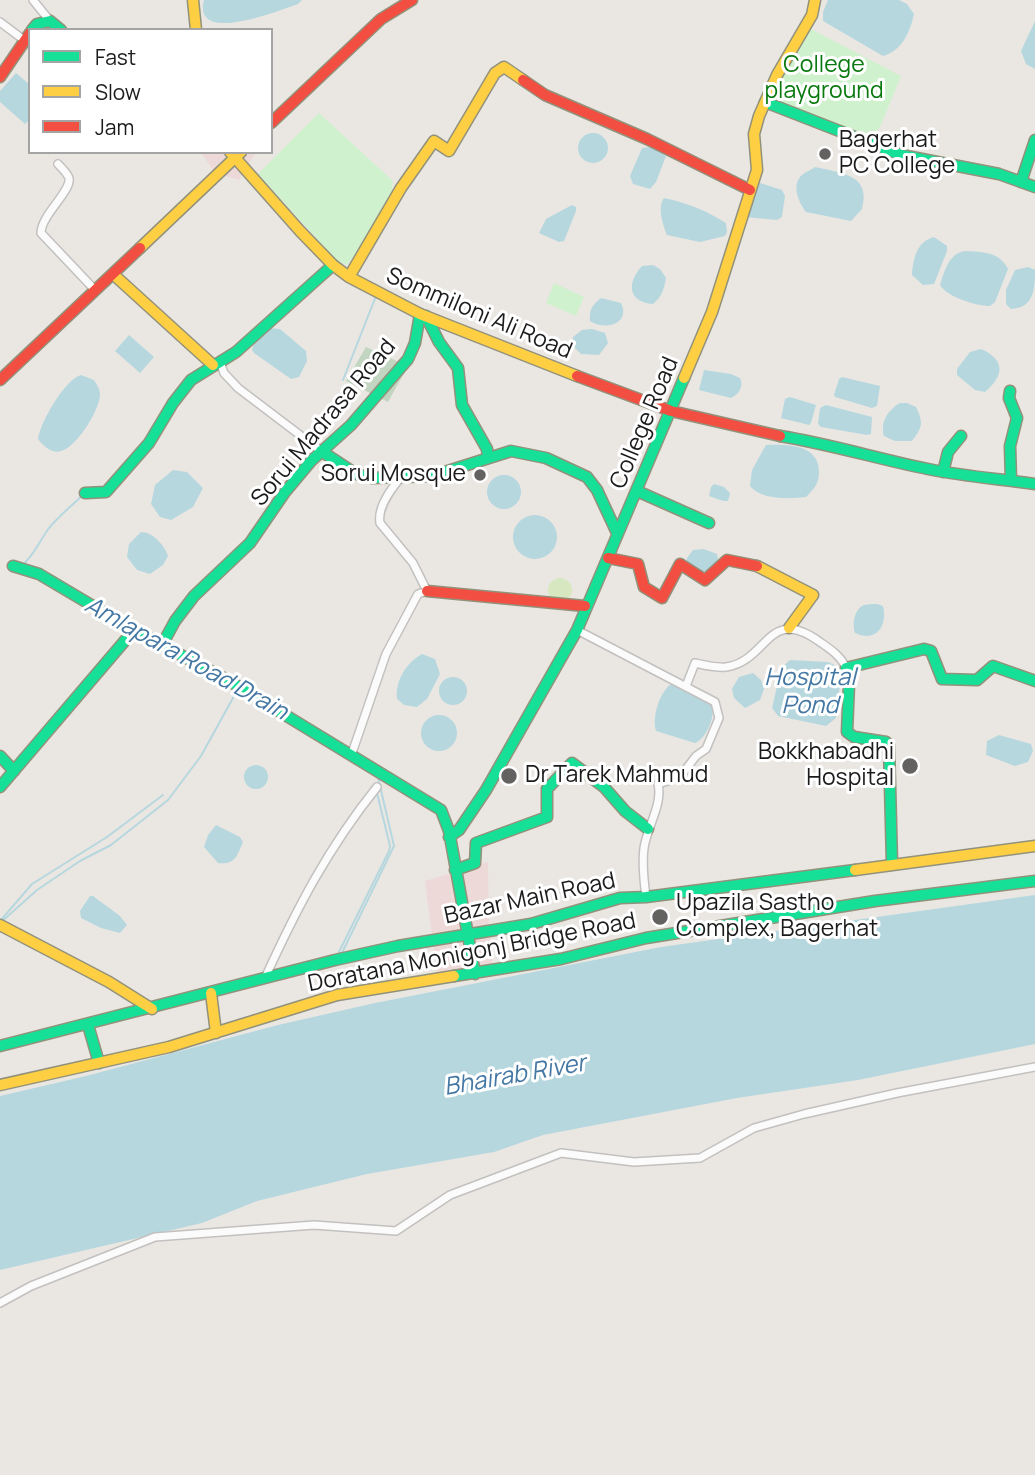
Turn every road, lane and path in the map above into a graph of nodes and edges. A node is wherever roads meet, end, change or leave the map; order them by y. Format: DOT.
graph roads {
  1 [pos="33,0"];
  2 [pos="193,0"];
  3 [pos="412,0"];
  4 [pos="815,0"];
  5 [pos="50,21"];
  6 [pos="0,22"];
  7 [pos="34,28"];
  8 [pos="59,28"];
  9 [pos="196,28"];
  10 [pos="28,34"];
  11 [pos="28,36"];
  12 [pos="0,78"];
  13 [pos="765,102"];
  14 [pos="273,121"];
  15 [pos="1035,140"];
  16 [pos="235,154"];
  17 [pos="58,164"];
  18 [pos="1021,182"];
  19 [pos="1035,187"];
  20 [pos="750,190"];
  21 [pos="333,265"];
  22 [pos="113,274"];
  23 [pos="349,277"];
  24 [pos="95,290"];
  25 [pos="423,315"];
  26 [pos="217,363"];
  27 [pos="0,380"];
  28 [pos="1010,391"];
  29 [pos="671,411"];
  30 [pos="961,436"];
  31 [pos="321,451"];
  32 [pos="488,458"];
  33 [pos="943,471"];
  34 [pos="401,477"];
  35 [pos="1011,480"];
  36 [pos="1035,484"];
  37 [pos="637,491"];
  38 [pos="85,493"];
  39 [pos="709,523"];
  40 [pos="617,533"];
  41 [pos="608,558"];
  42 [pos="13,566"];
  43 [pos="427,591"];
  44 [pos="585,606"];
  45 [pos="789,628"];
  46 [pos="134,630"];
  47 [pos="576,630"];
  48 [pos="162,645"];
  49 [pos="846,668"];
  50 [pos="1035,681"];
  51 [pos="686,686"];
  52 [pos="351,756"];
  53 [pos="0,757"];
  54 [pos="14,771"];
  55 [pos="0,787"];
  56 [pos="377,787"];
  57 [pos="648,829"];
  58 [pos="449,837"];
  59 [pos="1035,846"];
  60 [pos="892,864"];
  61 [pos="455,870"];
  62 [pos="1035,881"];
  63 [pos="646,897"];
  64 [pos="0,925"];
  65 [pos="469,933"];
  66 [pos="475,974"];
  67 [pos="265,978"];
  68 [pos="211,993"];
  69 [pos="152,1009"];
  70 [pos="88,1025"];
  71 [pos="216,1033"];
  72 [pos="0,1046"];
  73 [pos="99,1063"];
  74 [pos="1035,1067"];
  75 [pos="0,1085"];
  76 [pos="0,1303"];
  1 -- 5 [label="street"];
  2 -- 9 [label="street"];
  3 -- 14 [label="street"];
  4 -- 13 [label="street, College Road"];
  5 -- 7 [label="street"];
  5 -- 8 [label="street"];
  6 -- 10 [label="street"];
  11 -- 12 [label="street"];
  13 -- 18 [label="street"];
  13 -- 20 [label="street, College Road"];
  15 -- 18 [label="street"];
  16 -- 21 [label="street, Sommiloni Ali Road"];
  16 -- 22 [label="street"];
  17 -- 24 [label="street"];
  18 -- 19 [label="street"];
  20 -- 23 [label="street"];
  20 -- 29 [label="street, College Road"];
  21 -- 23 [label="street, Sommiloni Ali Road"];
  21 -- 26 [label="street"];
  22 -- 24 [label="street"];
  22 -- 26 [label="street"];
  23 -- 25 [label="street, Sommiloni Ali Road"];
  24 -- 27 [label="street"];
  25 -- 29 [label="street, Sommiloni Ali Road"];
  25 -- 31 [label="street, Sorui Madrasa Road"];
  25 -- 32 [label="street"];
  26 -- 31 [label="street"];
  26 -- 38 [label="street"];
  28 -- 35 [label="street"];
  29 -- 33 [label="street, Sommiloni Ali Road"];
  29 -- 37 [label="street, College Road"];
  30 -- 33 [label="street"];
  31 -- 34 [label="street"];
  31 -- 48 [label="street, Sorui Madrasa Road"];
  32 -- 34 [label="street"];
  32 -- 40 [label="street"];
  33 -- 35 [label="street, Sommiloni Ali Road"];
  34 -- 43 [label="street"];
  35 -- 36 [label="street, Sommiloni Ali Road"];
  37 -- 39 [label="street"];
  37 -- 40 [label="street, College Road"];
  40 -- 41 [label="street, College Road"];
  41 -- 44 [label="street, College Road"];
  41 -- 45 [label="street"];
  42 -- 46 [label="street"];
  43 -- 44 [label="street"];
  43 -- 52 [label="street"];
  44 -- 47 [label="street, College Road"];
  45 -- 49 [label="street"];
  45 -- 51 [label="street"];
  46 -- 48 [label="street"];
  46 -- 54 [label="street"];
  47 -- 51 [label="street"];
  47 -- 58 [label="street, College Road"];
  48 -- 52 [label="street"];
  49 -- 50 [label="street"];
  49 -- 60 [label="street"];
  51 -- 57 [label="street"];
  52 -- 58 [label="street"];
  53 -- 54 [label="street"];
  54 -- 55 [label="street"];
  56 -- 67 [label="street"];
  57 -- 61 [label="street"];
  57 -- 63 [label="street"];
  58 -- 61 [label="street"];
  59 -- 60 [label="street, Bazar Main Road"];
  60 -- 63 [label="street, Bazar Main Road"];
  61 -- 65 [label="street"];
  62 -- 66 [label="street, Doratana Monigonj Bridge Road"];
  63 -- 65 [label="street, Bazar Main Road"];
  64 -- 69 [label="street"];
  65 -- 66 [label="street"];
  65 -- 67 [label="street, Bazar Main Road"];
  66 -- 71 [label="street, Doratana Monigonj Bridge Road"];
  67 -- 68 [label="street, Bazar Main Road"];
  68 -- 69 [label="street, Bazar Main Road"];
  68 -- 71 [label="street"];
  69 -- 70 [label="street, Bazar Main Road"];
  70 -- 72 [label="street, Bazar Main Road"];
  70 -- 73 [label="street"];
  71 -- 73 [label="street, Doratana Monigonj Bridge Road"];
  73 -- 75 [label="street, Doratana Monigonj Bridge Road"];
  74 -- 76 [label="street"];
}
